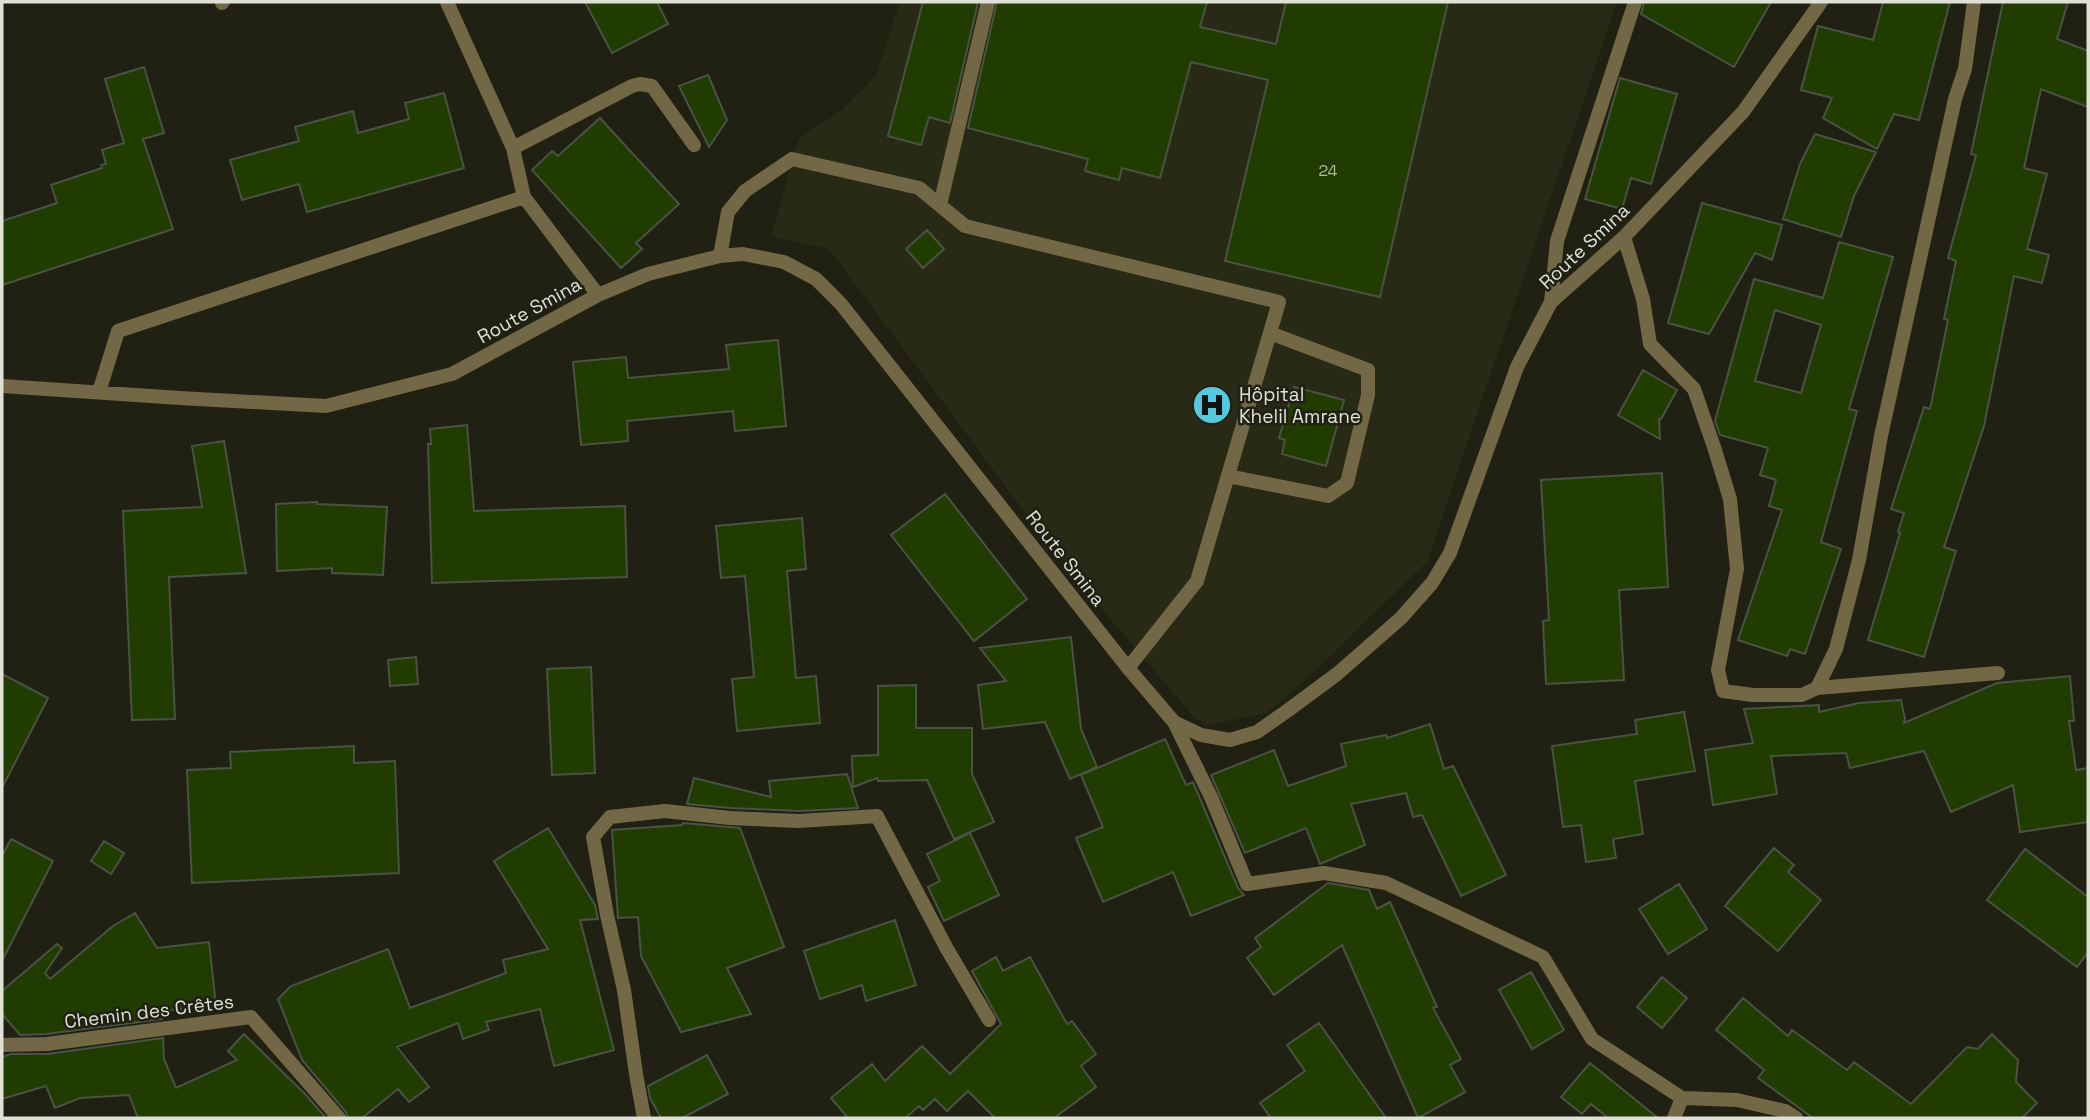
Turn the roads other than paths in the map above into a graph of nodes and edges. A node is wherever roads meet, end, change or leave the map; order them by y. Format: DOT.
graph roads {
  1 [pos="447,2"];
  2 [pos="988,2"];
  3 [pos="1635,2"];
  4 [pos="1821,2"];
  5 [pos="1974,2"];
  6 [pos="694,145"];
  7 [pos="513,148"];
  8 [pos="524,197"];
  9 [pos="940,205"];
  10 [pos="1624,237"];
  11 [pos="720,256"];
  12 [pos="598,295"];
  13 [pos="1551,302"];
  14 [pos="1270,333"];
  15 [pos="2,386"];
  16 [pos="99,392"];
  17 [pos="1228,476"];
  18 [pos="1128,668"];
  19 [pos="1998,674"];
  20 [pos="1817,688"];
  21 [pos="1174,722"];
  22 [pos="989,1020"];
  23 [pos="2,1045"];
  24 [pos="1682,1098"];
  25 [pos="339,1118"];
  26 [pos="644,1118"];
  27 [pos="1674,1118"];
  28 [pos="1796,1118"];
  1 -- 7 [label="street"];
  2 -- 9 [label="street"];
  3 -- 13 [label="street"];
  4 -- 10 [label="street, Route Smina"];
  5 -- 20 [label="street"];
  6 -- 7 [label="street"];
  7 -- 8 [label="street"];
  8 -- 12 [label="street"];
  8 -- 16 [label="street"];
  9 -- 11 [label="street"];
  9 -- 14 [label="street"];
  10 -- 13 [label="street, Route Smina"];
  10 -- 20 [label="street"];
  11 -- 12 [label="street, Route Smina"];
  11 -- 18 [label="street, Route Smina"];
  12 -- 16 [label="street, Route Smina"];
  13 -- 21 [label="street, Route Smina"];
  14 -- 17 [label="street"];
  14 -- 17 [label="street"];
  15 -- 16 [label="street, Route Smina"];
  17 -- 18 [label="street"];
  18 -- 21 [label="street, Route Smina"];
  19 -- 20 [label="street"];
  21 -- 24 [label="street"];
  22 -- 26 [label="street"];
  23 -- 25 [label="street, Chemin des Crêtes"];
  24 -- 27 [label="street"];
  24 -- 28 [label="street"];
}
